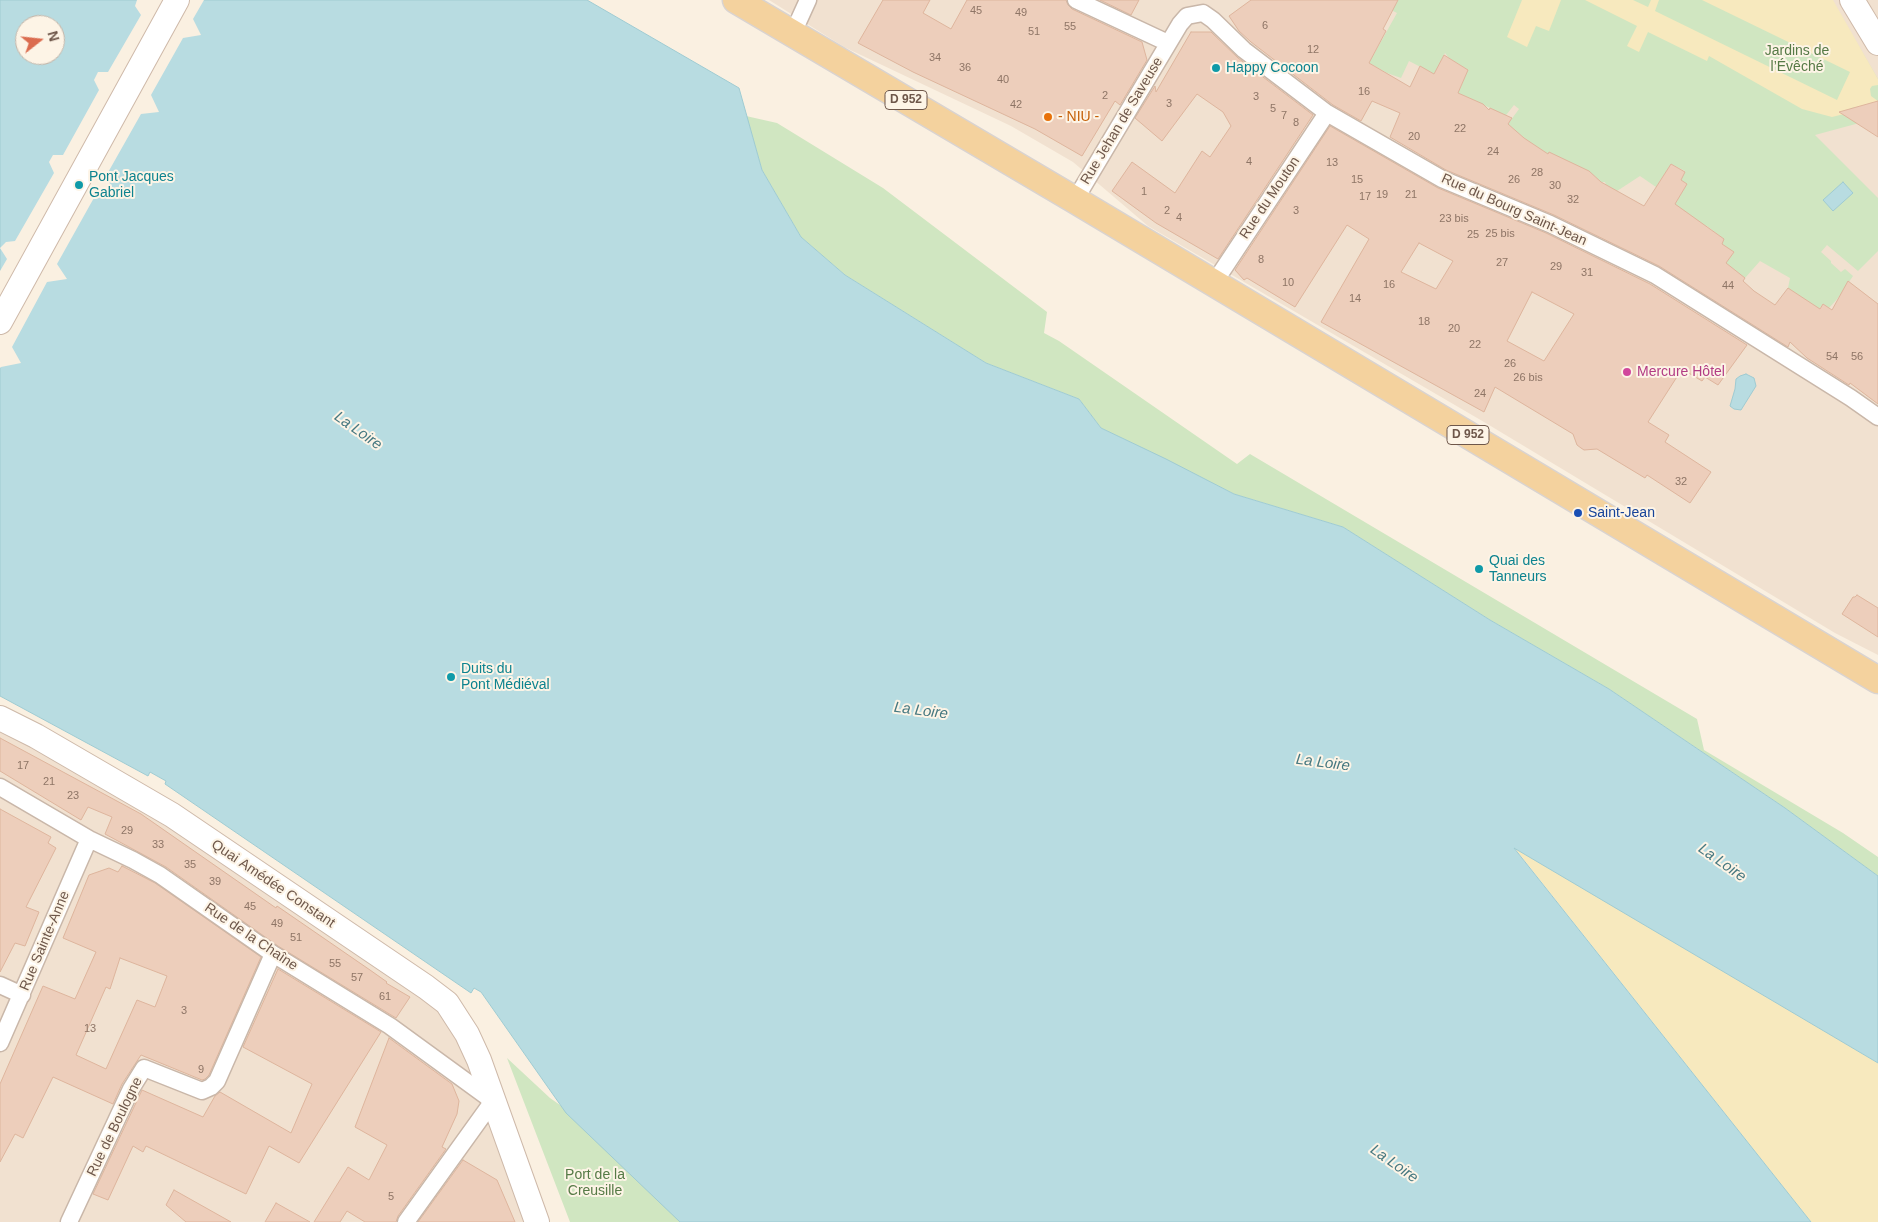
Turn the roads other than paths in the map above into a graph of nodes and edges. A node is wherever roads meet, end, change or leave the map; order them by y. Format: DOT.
graph roads {
  1 [pos="177,0"];
  2 [pos="736,0"];
  3 [pos="808,0"];
  4 [pos="1076,0"];
  5 [pos="1852,0"];
  6 [pos="1195,7"];
  7 [pos="793,33"];
  8 [pos="1168,43"];
  9 [pos="1878,43"];
  10 [pos="1327,113"];
  11 [pos="1076,200"];
  12 [pos="1214,283"];
  13 [pos="0,322"];
  14 [pos="1878,417"];
  15 [pos="1872,673"];
  16 [pos="0,718"];
  17 [pos="0,787"];
  18 [pos="89,839"];
  19 [pos="273,954"];
  20 [pos="0,984"];
  21 [pos="22,995"];
  22 [pos="0,1043"];
  23 [pos="493,1101"];
  24 [pos="69,1222"];
  25 [pos="406,1222"];
  26 [pos="537,1222"];
  1 -- 13 [label="main road"];
  2 -- 7 [label="main road, D 952"];
  3 -- 7 [label="street"];
  4 -- 8 [label="street"];
  5 -- 9 [label="main road"];
  6 -- 8 [label="street, Rue du Bourg Saint-Jean"];
  6 -- 10 [label="street, Rue du Bourg Saint-Jean"];
  7 -- 11 [label="main road, D 952"];
  8 -- 11 [label="street, Rue Jehan de Saveuse"];
  10 -- 12 [label="street, Rue du Mouton"];
  10 -- 14 [label="street, Rue du Bourg Saint-Jean"];
  11 -- 12 [label="main road, D 952"];
  12 -- 15 [label="main road, D 952"];
  16 -- 23 [label="main road, Quai Amédée Constant"];
  17 -- 18 [label="street, Rue de la Chaîne"];
  18 -- 19 [label="street, Rue de la Chaîne"];
  18 -- 21 [label="street, Rue Sainte-Anne"];
  19 -- 23 [label="street, Rue de la Chaîne"];
  19 -- 24 [label="street, Rue de Boulogne"];
  20 -- 21 [label="street"];
  21 -- 22 [label="street, Rue Sainte-Anne"];
  23 -- 25 [label="street"];
  23 -- 26 [label="main road, Quai Amédée Constant"];
}
